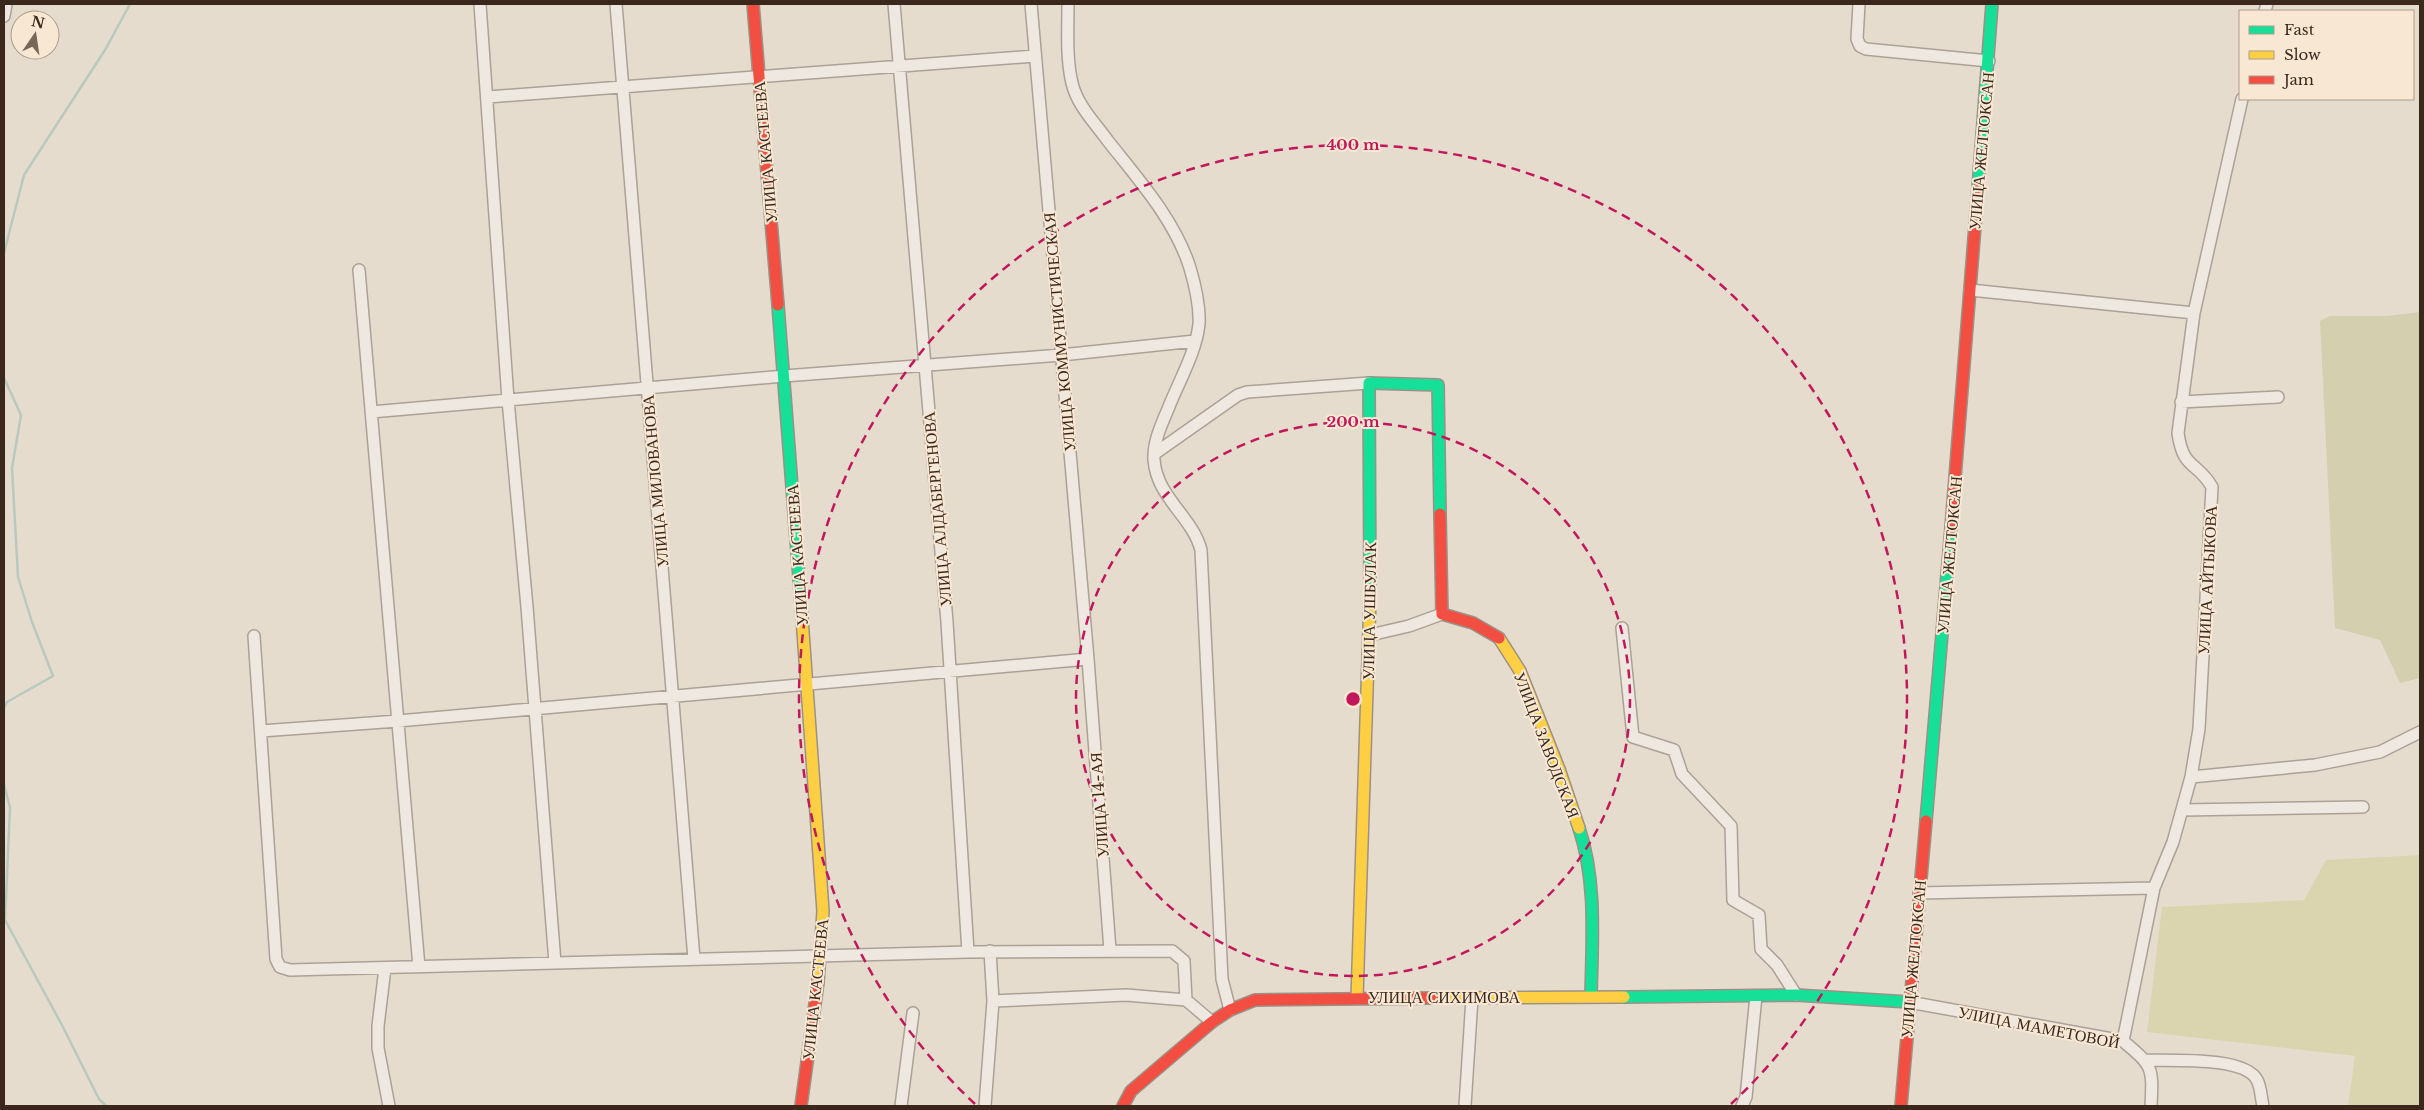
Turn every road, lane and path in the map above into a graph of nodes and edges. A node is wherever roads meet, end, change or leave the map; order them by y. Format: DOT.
graph roads {
  1 [pos="6,4"];
  2 [pos="480,4"];
  3 [pos="616,4"];
  4 [pos="753,4"];
  5 [pos="894,4"];
  6 [pos="1031,4"];
  7 [pos="1068,4"];
  8 [pos="1859,4"];
  9 [pos="1992,4"];
  10 [pos="4,16"];
  11 [pos="1035,56"];
  12 [pos="1988,61"];
  13 [pos="898,67"];
  14 [pos="758,78"];
  15 [pos="623,88"];
  16 [pos="488,97"];
  17 [pos="2242,100"];
  18 [pos="359,270"];
  19 [pos="1970,290"];
  20 [pos="2194,313"];
  21 [pos="1195,341"];
  22 [pos="1062,355"];
  23 [pos="924,366"];
  24 [pos="784,376"];
  25 [pos="1369,383"];
  26 [pos="648,388"];
  27 [pos="2278,397"];
  28 [pos="508,400"];
  29 [pos="2181,402"];
  30 [pos="371,412"];
  31 [pos="1154,454"];
  32 [pos="1442,614"];
  33 [pos="1622,628"];
  34 [pos="1370,635"];
  35 [pos="254,636"];
  36 [pos="1088,660"];
  37 [pos="950,671"];
  38 [pos="806,684"];
  39 [pos="672,696"];
  40 [pos="535,709"];
  41 [pos="398,721"];
  42 [pos="261,731"];
  43 [pos="2420,732"];
  44 [pos="2191,777"];
  45 [pos="2363,807"];
  46 [pos="2182,810"];
  47 [pos="2154,888"];
  48 [pos="1919,893"];
  49 [pos="1110,950"];
  50 [pos="990,951"];
  51 [pos="968,952"];
  52 [pos="821,957"];
  53 [pos="694,959"];
  54 [pos="555,963"];
  55 [pos="419,967"];
  56 [pos="385,968"];
  57 [pos="1796,995"];
  58 [pos="1591,996"];
  59 [pos="1756,996"];
  60 [pos="1357,998"];
  61 [pos="1472,998"];
  62 [pos="1186,1000"];
  63 [pos="993,1001"];
  64 [pos="1909,1002"];
  65 [pos="1230,1010"];
  66 [pos="912,1013"];
  67 [pos="1212,1022"];
  68 [pos="2123,1040"];
  69 [pos="2146,1060"];
  70 [pos="389,1106"];
  71 [pos="801,1106"];
  72 [pos="901,1106"];
  73 [pos="985,1106"];
  74 [pos="1123,1106"];
  75 [pos="1465,1106"];
  76 [pos="1742,1106"];
  77 [pos="1901,1106"];
  78 [pos="2151,1106"];
  79 [pos="2263,1106"];
  1 -- 10 [label="street"];
  2 -- 16 [label="street"];
  3 -- 15 [label="street, УЛИЦА МИЛОВАНОВА"];
  4 -- 14 [label="street, УЛИЦА КАСТЕЕВА"];
  5 -- 13 [label="street, УЛИЦА АЛДАБЕРГЕНОВА"];
  6 -- 11 [label="street, УЛИЦА КОММУНИСТИЧЕСКАЯ"];
  7 -- 21 [label="street"];
  8 -- 12 [label="street"];
  9 -- 12 [label="street, УЛИЦА ЖЕЛТОКСАН"];
  11 -- 13 [label="street"];
  11 -- 22 [label="street, УЛИЦА КОММУНИСТИЧЕСКАЯ"];
  12 -- 19 [label="street, УЛИЦА ЖЕЛТОКСАН"];
  13 -- 14 [label="street"];
  13 -- 23 [label="street, УЛИЦА АЛДАБЕРГЕНОВА"];
  14 -- 15 [label="street"];
  14 -- 24 [label="street, УЛИЦА КАСТЕЕВА"];
  15 -- 16 [label="street"];
  15 -- 26 [label="street, УЛИЦА МИЛОВАНОВА"];
  16 -- 28 [label="street"];
  17 -- 20 [label="street, УЛИЦА АЙТЫКОВА"];
  18 -- 30 [label="street"];
  19 -- 20 [label="street"];
  19 -- 48 [label="street, УЛИЦА ЖЕЛТОКСАН"];
  20 -- 29 [label="street, УЛИЦА АЙТЫКОВА"];
  21 -- 22 [label="street"];
  21 -- 31 [label="street"];
  22 -- 23 [label="street"];
  22 -- 36 [label="street, УЛИЦА КОММУНИСТИЧЕСКАЯ"];
  23 -- 24 [label="street"];
  23 -- 37 [label="street, УЛИЦА АЛДАБЕРГЕНОВА"];
  24 -- 26 [label="street"];
  24 -- 38 [label="street, УЛИЦА КАСТЕЕВА"];
  25 -- 31 [label="street"];
  25 -- 32 [label="street"];
  25 -- 34 [label="street, УЛИЦА УШБУЛАК"];
  26 -- 28 [label="street"];
  26 -- 39 [label="street, УЛИЦА МИЛОВАНОВА"];
  27 -- 29 [label="street"];
  28 -- 30 [label="street"];
  28 -- 40 [label="street"];
  29 -- 44 [label="street, УЛИЦА АЙТЫКОВА"];
  30 -- 41 [label="street"];
  31 -- 65 [label="street"];
  32 -- 34 [label="street"];
  32 -- 58 [label="street, УЛИЦА ЗАВОДСКАЯ"];
  33 -- 57 [label="street"];
  34 -- 60 [label="street, УЛИЦА УШБУЛАК"];
  35 -- 42 [label="street"];
  36 -- 37 [label="street"];
  36 -- 49 [label="street, УЛИЦА 14-АЯ"];
  37 -- 38 [label="street"];
  37 -- 51 [label="street, УЛИЦА АЛДАБЕРГЕНОВА"];
  38 -- 39 [label="street"];
  38 -- 52 [label="street, УЛИЦА КАСТЕЕВА"];
  39 -- 40 [label="street"];
  39 -- 53 [label="street, УЛИЦА МИЛОВАНОВА"];
  40 -- 41 [label="street"];
  40 -- 54 [label="street"];
  41 -- 42 [label="street"];
  41 -- 55 [label="street"];
  42 -- 56 [label="street"];
  43 -- 44 [label="street"];
  44 -- 46 [label="street, УЛИЦА АЙТЫКОВА"];
  45 -- 46 [label="street"];
  46 -- 47 [label="street, УЛИЦА АЙТЫКОВА"];
  47 -- 48 [label="street"];
  47 -- 68 [label="street, УЛИЦА АЙТЫКОВА"];
  48 -- 64 [label="street, УЛИЦА ЖЕЛТОКСАН"];
  49 -- 50 [label="street"];
  49 -- 62 [label="street"];
  50 -- 51 [label="street"];
  50 -- 63 [label="street"];
  51 -- 52 [label="street"];
  52 -- 53 [label="street"];
  52 -- 71 [label="street, УЛИЦА КАСТЕЕВА"];
  53 -- 54 [label="street"];
  54 -- 55 [label="street"];
  55 -- 56 [label="street"];
  56 -- 70 [label="street"];
  57 -- 59 [label="street, УЛИЦА СИХИМОВА"];
  57 -- 64 [label="street, УЛИЦА СИХИМОВА"];
  58 -- 59 [label="street, УЛИЦА СИХИМОВА"];
  58 -- 61 [label="street, УЛИЦА СИХИМОВА"];
  59 -- 76 [label="street"];
  60 -- 61 [label="street, УЛИЦА СИХИМОВА"];
  60 -- 65 [label="street, УЛИЦА СИХИМОВА"];
  61 -- 75 [label="street"];
  62 -- 63 [label="street"];
  62 -- 67 [label="street"];
  63 -- 73 [label="street"];
  64 -- 68 [label="street, УЛИЦА МАМЕТОВОЙ"];
  64 -- 77 [label="street, УЛИЦА ЖЕЛТОКСАН"];
  65 -- 67 [label="street, УЛИЦА СИХИМОВА"];
  66 -- 72 [label="street"];
  67 -- 74 [label="street, УЛИЦА СИХИМОВА"];
  68 -- 69 [label="street, УЛИЦА МАМЕТОВОЙ"];
  69 -- 78 [label="street"];
  69 -- 79 [label="street"];
}
